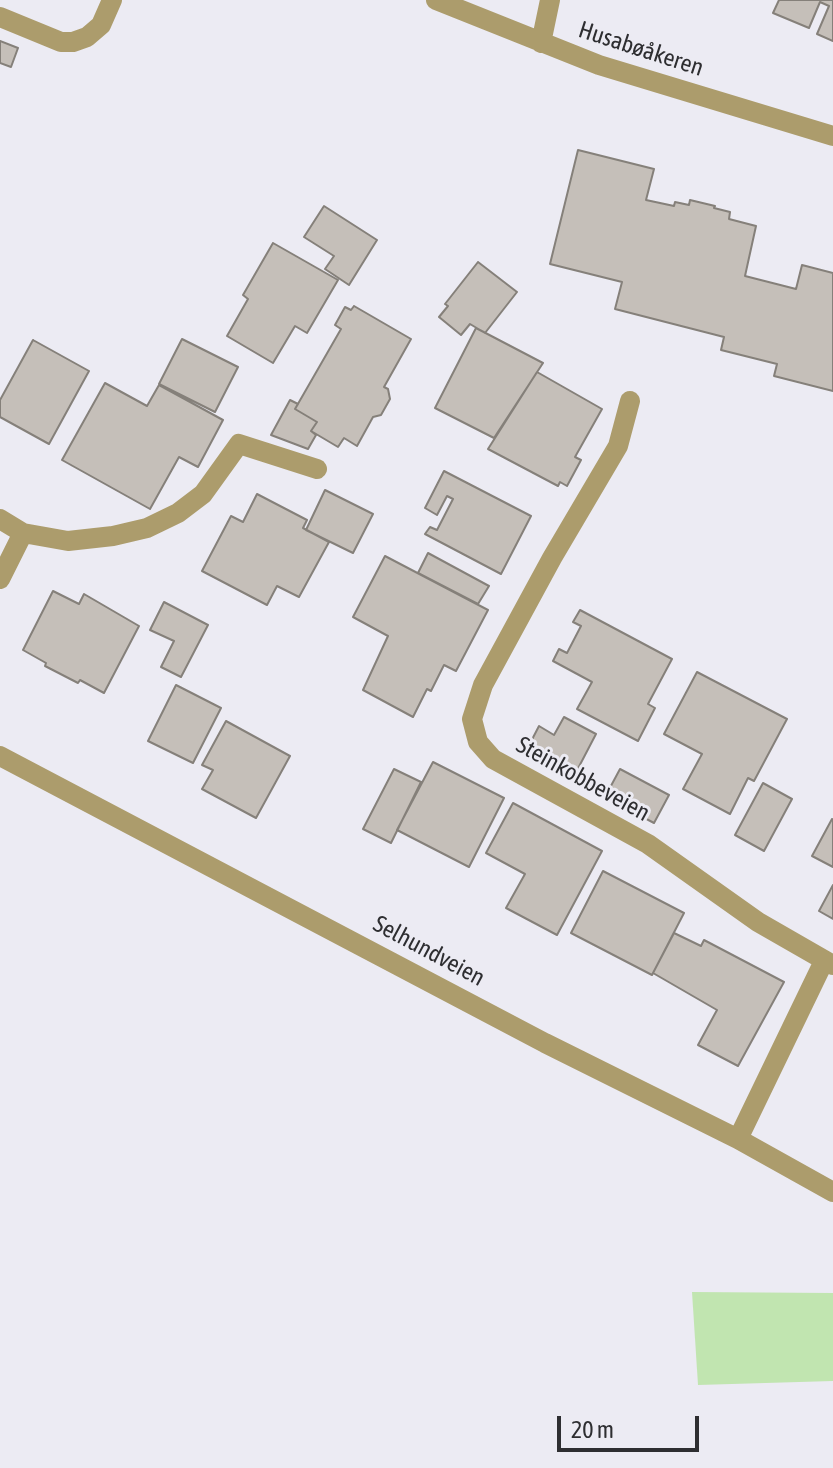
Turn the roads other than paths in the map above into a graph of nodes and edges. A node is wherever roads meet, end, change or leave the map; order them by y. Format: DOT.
graph roads {
  1 [pos="112,0"];
  2 [pos="436,0"];
  3 [pos="550,0"];
  4 [pos="0,17"];
  5 [pos="541,43"];
  6 [pos="833,136"];
  7 [pos="630,401"];
  8 [pos="317,469"];
  9 [pos="0,519"];
  10 [pos="23,533"];
  11 [pos="0,579"];
  12 [pos="0,756"];
  13 [pos="828,963"];
  14 [pos="738,1139"];
  15 [pos="833,1192"];
  1 -- 4 [label="street"];
  2 -- 5 [label="street, Husabøåkeren"];
  3 -- 5 [label="street"];
  5 -- 6 [label="street, Husabøåkeren"];
  7 -- 13 [label="street, Steinkobbeveien"];
  8 -- 10 [label="street"];
  9 -- 10 [label="street"];
  10 -- 11 [label="street"];
  12 -- 14 [label="street, Selhundveien"];
  13 -- 14 [label="street, Steinkobbeveien"];
  14 -- 15 [label="street, Selhundveien"];
}
